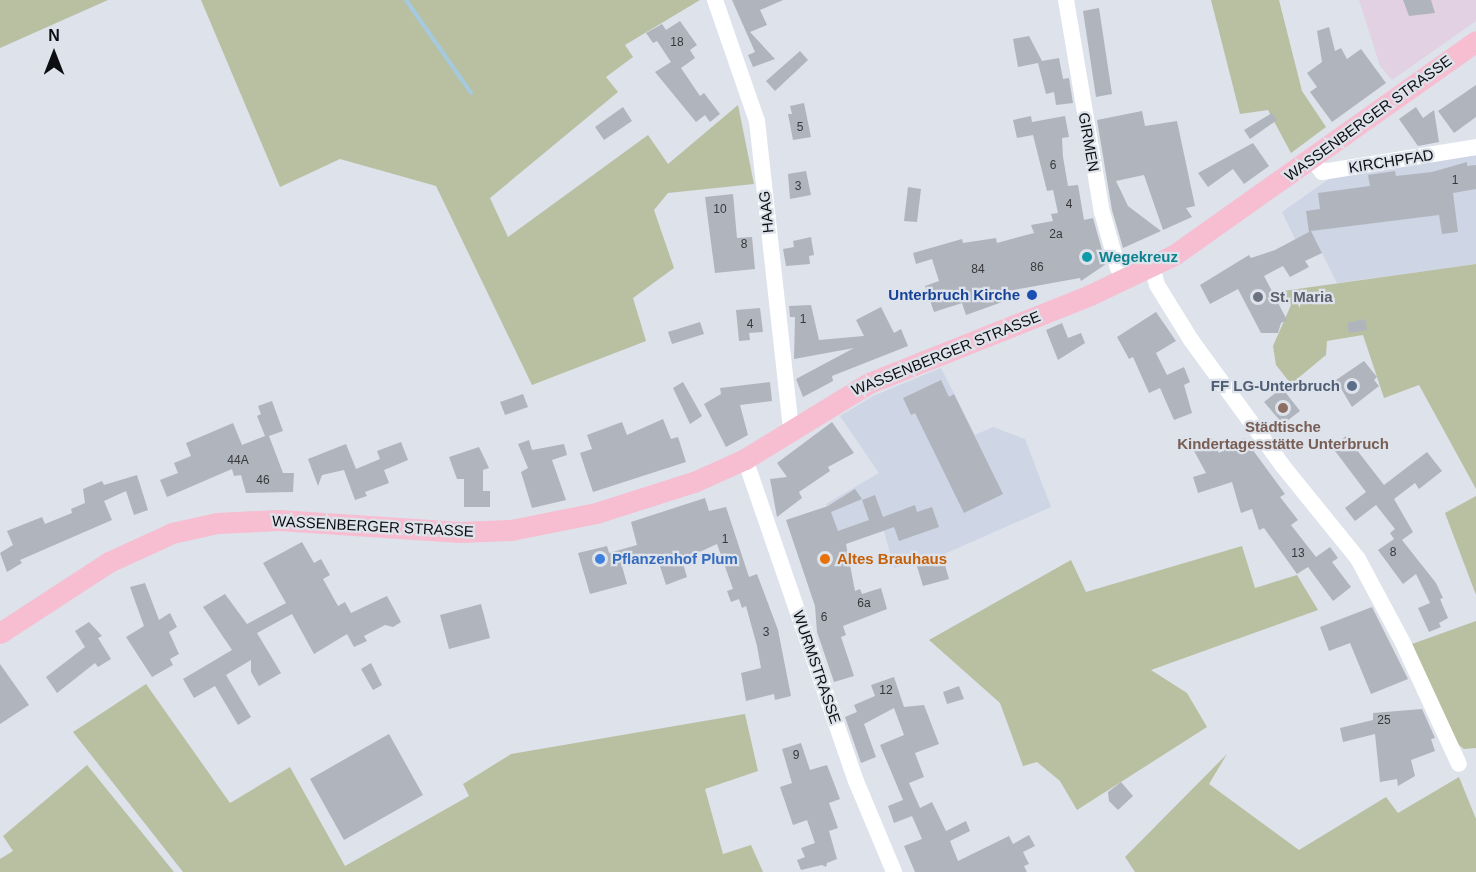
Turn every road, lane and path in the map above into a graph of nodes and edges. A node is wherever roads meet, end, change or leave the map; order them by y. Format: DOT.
graph roads {
  1 [pos="715,0"];
  2 [pos="1066,0"];
  3 [pos="1476,41"];
  4 [pos="1476,147"];
  5 [pos="1312,159"];
  6 [pos="1152,267"];
  7 [pos="1126,280"];
  8 [pos="791,430"];
  9 [pos="745,459"];
  10 [pos="0,633"];
  11 [pos="1459,764"];
  12 [pos="894,872"];
  1 -- 8 [label="street, HAAG"];
  2 -- 7 [label="street, GIRMEN"];
  3 -- 5 [label="main road, WASSENBERGER STRASSE"];
  4 -- 5 [label="street, KIRCHPFAD"];
  5 -- 6 [label="main road, WASSENBERGER STRASSE"];
  6 -- 7 [label="main road, WASSENBERGER STRASSE"];
  6 -- 11 [label="street"];
  7 -- 8 [label="main road, WASSENBERGER STRASSE"];
  8 -- 9 [label="main road, WASSENBERGER STRASSE"];
  9 -- 10 [label="main road, WASSENBERGER STRASSE"];
  9 -- 12 [label="street, WURMSTRASSE"];
}
